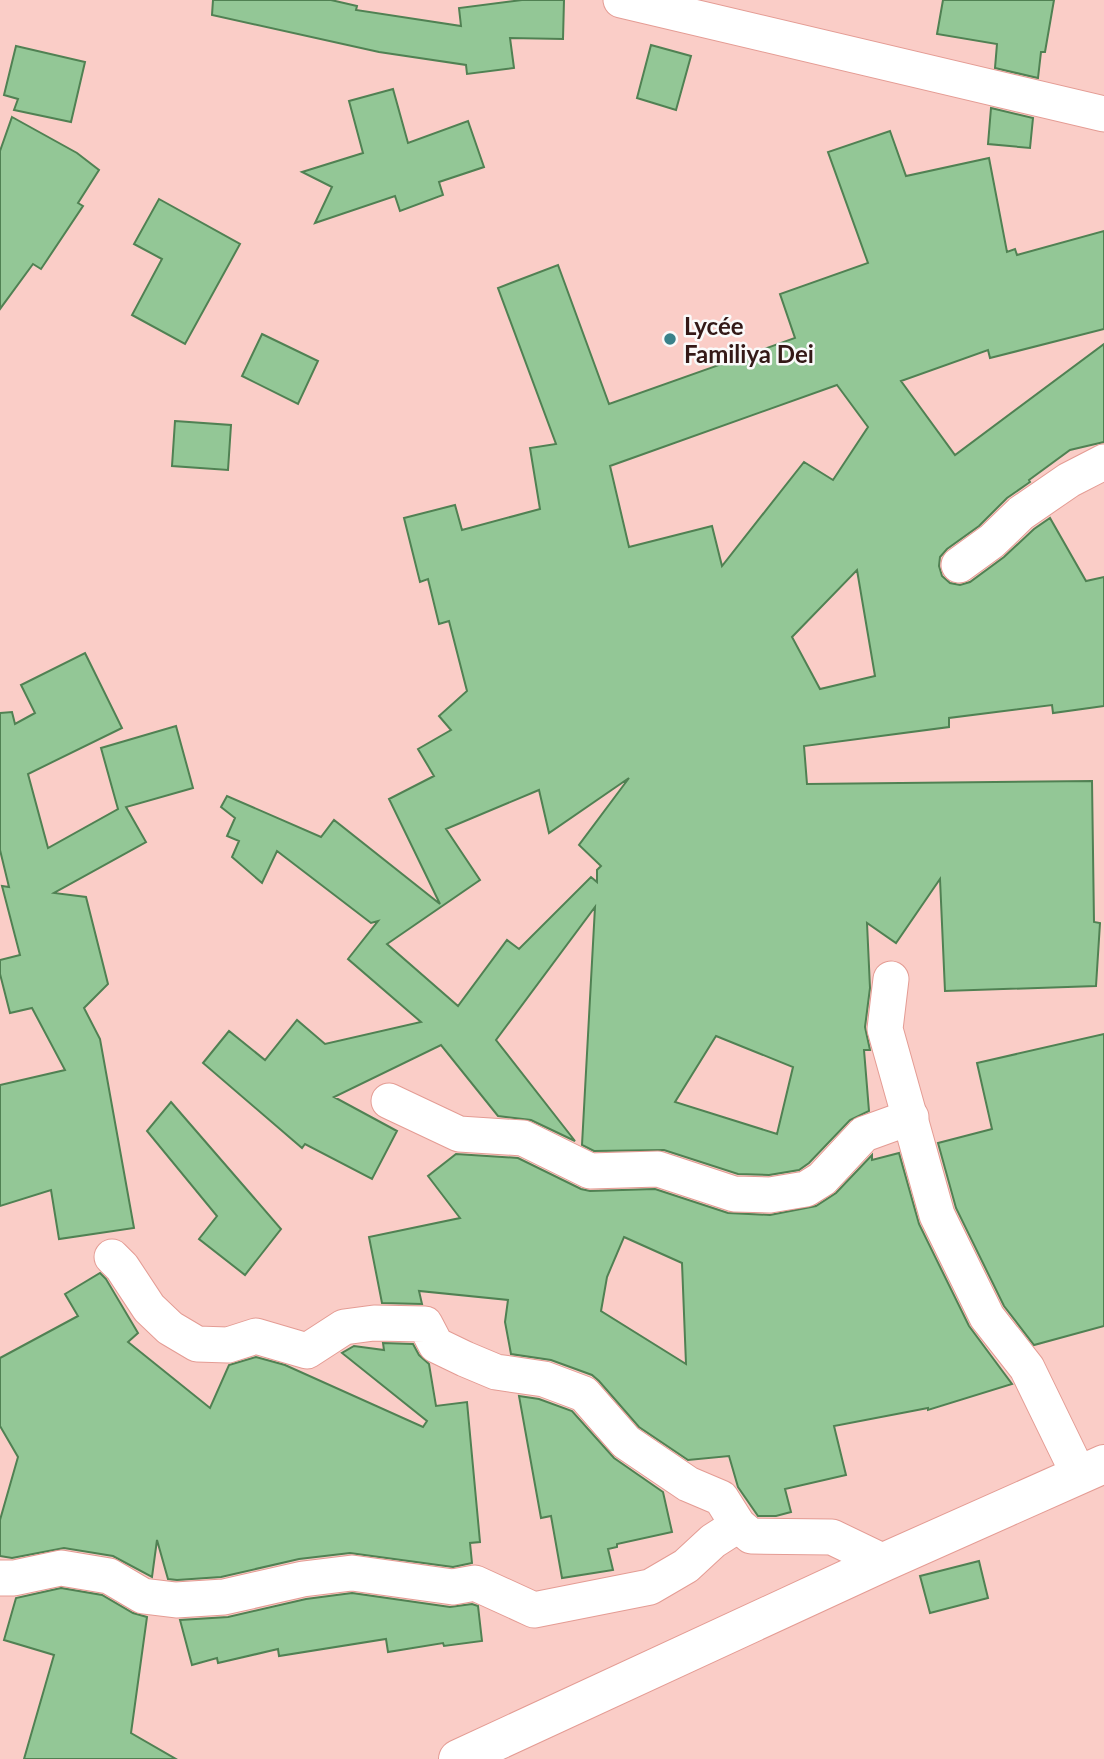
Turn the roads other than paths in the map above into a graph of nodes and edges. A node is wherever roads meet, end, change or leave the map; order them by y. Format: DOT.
graph roads {
  1 [pos="621,0"];
  2 [pos="1104,114"];
  3 [pos="1104,462"];
  4 [pos="959,565"];
  5 [pos="891,979"];
  6 [pos="389,1101"];
  7 [pos="911,1117"];
  8 [pos="112,1258"];
  9 [pos="1092,1470"];
  10 [pos="738,1525"];
  11 [pos="884,1562"];
  12 [pos="0,1578"];
  13 [pos="458,1759"];
  1 -- 2 [label="street"];
  3 -- 4 [label="street"];
  5 -- 7 [label="street"];
  6 -- 7 [label="street"];
  7 -- 9 [label="street"];
  8 -- 10 [label="street"];
  9 -- 11 [label="street"];
  10 -- 11 [label="street"];
  10 -- 12 [label="street"];
  11 -- 13 [label="street"];
}
